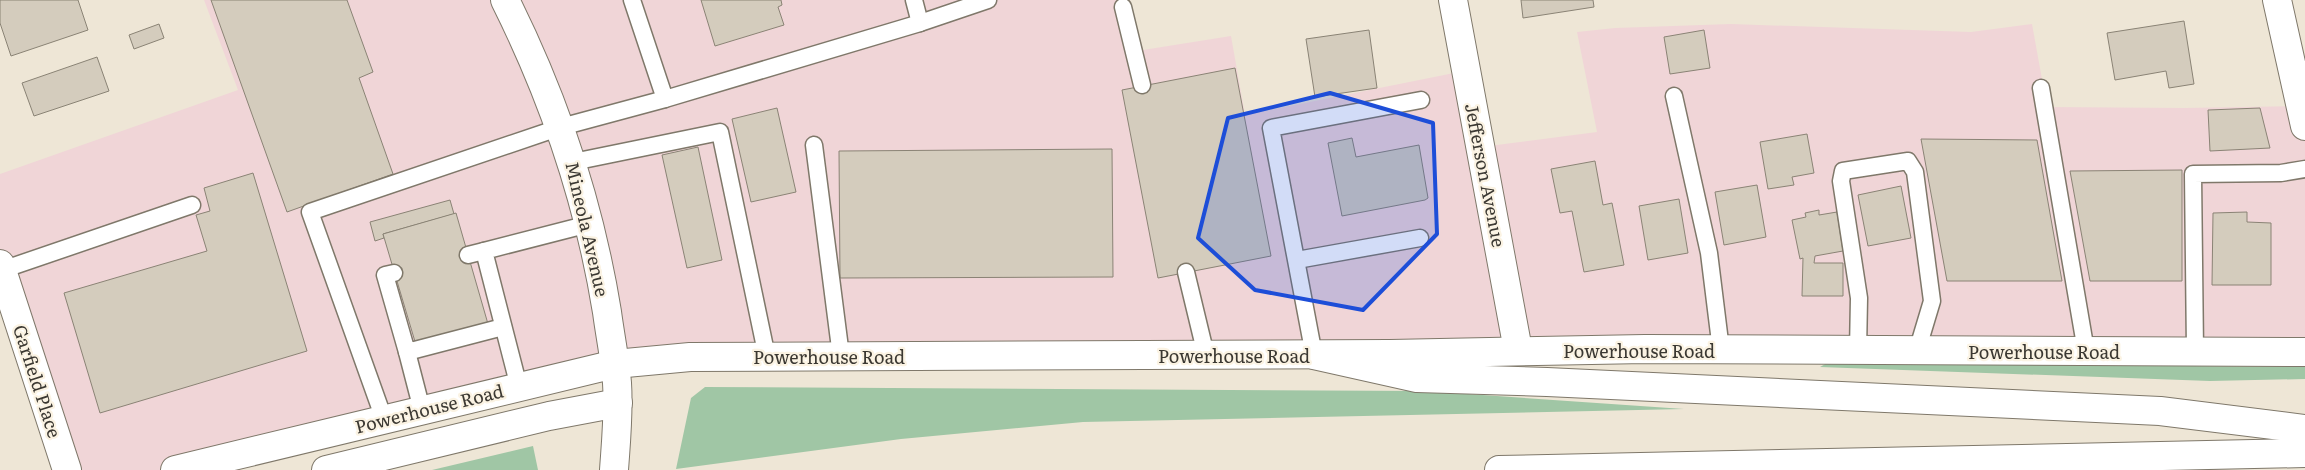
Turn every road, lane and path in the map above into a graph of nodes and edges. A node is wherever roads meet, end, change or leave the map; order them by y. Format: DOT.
graph roads {
  1 [pos="505,0"];
  2 [pos="632,0"];
  3 [pos="914,0"];
  4 [pos="988,0"];
  5 [pos="1453,0"];
  6 [pos="2277,0"];
  7 [pos="1123,7"];
  8 [pos="920,23"];
  9 [pos="1142,86"];
  10 [pos="2041,88"];
  11 [pos="1674,96"];
  12 [pos="665,99"];
  13 [pos="1421,100"];
  14 [pos="2305,126"];
  15 [pos="561,127"];
  16 [pos="814,145"];
  17 [pos="573,162"];
  18 [pos="2305,169"];
  19 [pos="192,205"];
  20 [pos="589,224"];
  21 [pos="1420,238"];
  22 [pos="1296,260"];
  23 [pos="1,267"];
  24 [pos="1186,272"];
  25 [pos="394,273"];
  26 [pos="503,327"];
  27 [pos="1518,350"];
  28 [pos="1721,350"];
  29 [pos="1858,351"];
  30 [pos="1917,351"];
  31 [pos="2086,351"];
  32 [pos="2194,351"];
  33 [pos="407,352"];
  34 [pos="2305,352"];
  35 [pos="1206,355"];
  36 [pos="1314,355"];
  37 [pos="841,356"];
  38 [pos="767,357"];
  39 [pos="615,364"];
  40 [pos="519,387"];
  41 [pos="618,403"];
  42 [pos="422,410"];
  43 [pos="384,419"];
  44 [pos="2305,429"];
  45 [pos="2305,453"];
  46 [pos="67,470"];
  47 [pos="175,470"];
  48 [pos="326,470"];
  49 [pos="614,470"];
  50 [pos="1499,470"];
  1 -- 15 [label="main road, Mineola Avenue"];
  2 -- 12 [label="lane"];
  3 -- 8 [label="lane"];
  4 -- 8 [label="lane"];
  5 -- 27 [label="main road, Jefferson Avenue"];
  6 -- 14 [label="main road"];
  7 -- 9 [label="lane"];
  8 -- 12 [label="lane"];
  10 -- 31 [label="lane"];
  11 -- 28 [label="lane"];
  12 -- 15 [label="lane"];
  13 -- 22 [label="lane"];
  15 -- 17 [label="main road, Mineola Avenue"];
  15 -- 43 [label="lane"];
  16 -- 37 [label="lane"];
  17 -- 20 [label="main road, Mineola Avenue"];
  17 -- 38 [label="lane"];
  18 -- 32 [label="lane"];
  19 -- 23 [label="lane"];
  20 -- 26 [label="lane"];
  20 -- 39 [label="main road, Mineola Avenue"];
  21 -- 22 [label="lane"];
  22 -- 36 [label="lane"];
  23 -- 46 [label="main road, Garfield Place"];
  24 -- 35 [label="lane"];
  25 -- 33 [label="lane"];
  26 -- 33 [label="lane"];
  26 -- 40 [label="lane"];
  27 -- 28 [label="main road, Powerhouse Road"];
  27 -- 36 [label="main road, Powerhouse Road"];
  28 -- 29 [label="main road, Powerhouse Road"];
  29 -- 30 [label="main road, Powerhouse Road"];
  29 -- 30 [label="lane"];
  30 -- 31 [label="main road, Powerhouse Road"];
  31 -- 32 [label="main road, Powerhouse Road"];
  32 -- 34 [label="main road, Powerhouse Road"];
  33 -- 42 [label="lane"];
  35 -- 36 [label="main road, Powerhouse Road"];
  35 -- 37 [label="main road, Powerhouse Road"];
  36 -- 44 [label="main road"];
  37 -- 38 [label="main road, Powerhouse Road"];
  38 -- 39 [label="main road, Powerhouse Road"];
  39 -- 40 [label="main road, Powerhouse Road"];
  39 -- 41 [label="main road, Mineola Avenue"];
  40 -- 42 [label="main road, Powerhouse Road"];
  41 -- 48 [label="main road, Powerhouse Road"];
  41 -- 49 [label="main road, Mineola Avenue"];
  42 -- 43 [label="main road, Powerhouse Road"];
  43 -- 47 [label="main road, Powerhouse Road"];
  45 -- 50 [label="main road"];
}
